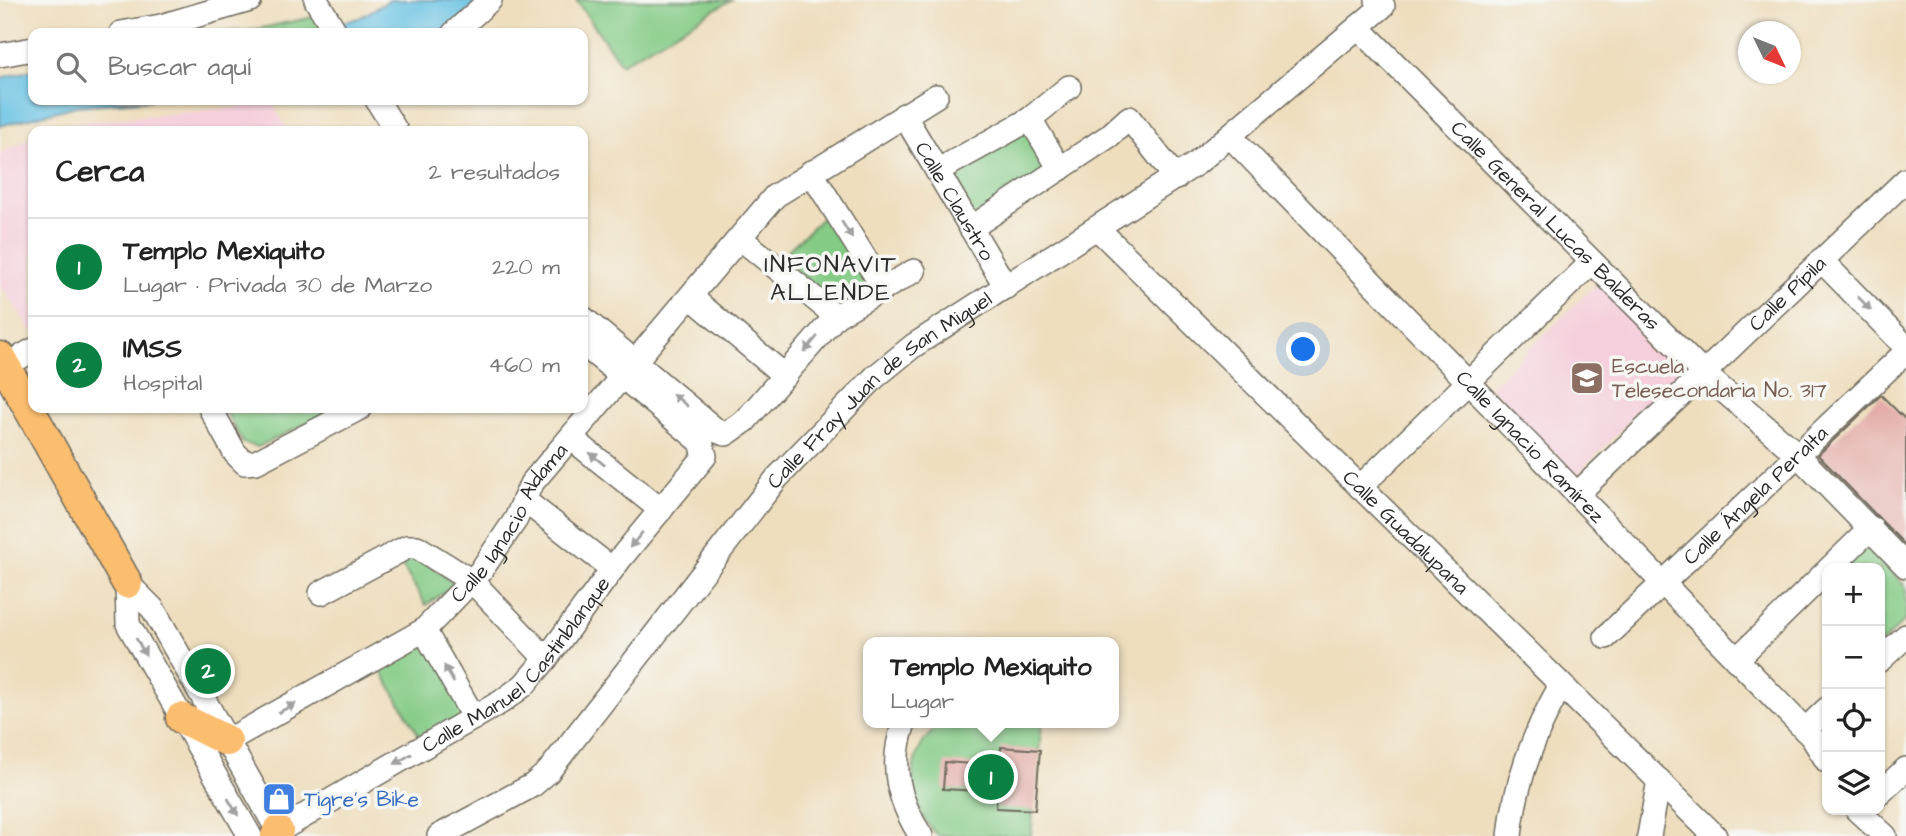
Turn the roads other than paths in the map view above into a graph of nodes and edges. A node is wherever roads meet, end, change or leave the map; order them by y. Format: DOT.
graph roads {
  1 [pos="250,0"];
  2 [pos="491,0"];
  3 [pos="1380,3"];
  4 [pos="319,4"];
  5 [pos="1358,27"];
  6 [pos="150,28"];
  7 [pos="333,28"];
  8 [pos="460,28"];
  9 [pos="28,50"];
  10 [pos="0,55"];
  11 [pos="1069,87"];
  12 [pos="936,96"];
  13 [pos="380,105"];
  14 [pos="904,115"];
  15 [pos="1030,119"];
  16 [pos="393,126"];
  17 [pos="1230,136"];
  18 [pos="1060,169"];
  19 [pos="937,171"];
  20 [pos="811,172"];
  21 [pos="1176,178"];
  22 [pos="1906,180"];
  23 [pos="971,228"];
  24 [pos="1098,229"];
  25 [pos="740,238"];
  26 [pos="1821,260"];
  27 [pos="1592,262"];
  28 [pos="914,271"];
  29 [pos="1006,287"];
  30 [pos="884,289"];
  31 [pos="691,296"];
  32 [pos="836,316"];
  33 [pos="588,324"];
  34 [pos="1903,338"];
  35 [pos="588,347"];
  36 [pos="28,356"];
  37 [pos="629,370"];
  38 [pos="14,371"];
  39 [pos="1702,372"];
  40 [pos="785,376"];
  41 [pos="1469,382"];
  42 [pos="28,397"];
  43 [pos="36,413"];
  44 [pos="213,413"];
  45 [pos="351,413"];
  46 [pos="571,438"];
  47 [pos="1797,454"];
  48 [pos="1360,487"];
  49 [pos="1578,493"];
  50 [pos="524,500"];
  51 [pos="660,510"];
  52 [pos="1871,528"];
  53 [pos="1836,563"];
  54 [pos="1906,566"];
  55 [pos="612,569"];
  56 [pos="1822,577"];
  57 [pos="1662,580"];
  58 [pos="472,582"];
  59 [pos="127,583"];
  60 [pos="321,593"];
  61 [pos="424,630"];
  62 [pos="1906,636"];
  63 [pos="1606,637"];
  64 [pos="1885,655"];
  65 [pos="546,659"];
  66 [pos="1736,660"];
  67 [pos="1562,685"];
  68 [pos="1822,714"];
  69 [pos="181,718"];
  70 [pos="474,718"];
  71 [pos="903,728"];
  72 [pos="1805,730"];
  73 [pos="227,741"];
  74 [pos="1822,754"];
  75 [pos="1906,769"];
  76 [pos="1659,780"];
  77 [pos="1885,788"];
  78 [pos="1863,815"];
  79 [pos="271,835"];
  80 [pos="439,836"];
  81 [pos="921,836"];
  82 [pos="1510,836"];
  83 [pos="1649,836"];
  84 [pos="1715,836"];
  85 [pos="1885,836"];
  1 -- 6 [label="street"];
  2 -- 8 [label="street"];
  3 -- 5 [label="street, Calle Fray Juan de San Miguel"];
  4 -- 7 [label="street"];
  5 -- 17 [label="street, Calle Fray Juan de San Miguel"];
  5 -- 27 [label="street, Calle General Lucas Balderas"];
  9 -- 10 [label="street"];
  11 -- 15 [label="street"];
  12 -- 14 [label="street, Calle Ignacio Aldama"];
  13 -- 16 [label="street"];
  14 -- 19 [label="street, Calle Claustro"];
  14 -- 20 [label="street, Calle Ignacio Aldama"];
  15 -- 18 [label="street"];
  15 -- 19 [label="street"];
  17 -- 21 [label="street, Calle Fray Juan de San Miguel"];
  17 -- 41 [label="street, Calle Ignacio Ramírez"];
  18 -- 21 [label="street"];
  18 -- 23 [label="street"];
  19 -- 23 [label="street, Calle Claustro"];
  20 -- 25 [label="street, Calle Ignacio Aldama"];
  20 -- 30 [label="street, one-way"];
  21 -- 24 [label="street, Calle Fray Juan de San Miguel"];
  22 -- 26 [label="street, Calle Pípila"];
  23 -- 29 [label="street, Calle Claustro"];
  24 -- 29 [label="street, Calle Fray Juan de San Miguel"];
  24 -- 48 [label="street, Calle Guadalupana"];
  25 -- 31 [label="street, Calle Ignacio Aldama"];
  25 -- 32 [label="street"];
  26 -- 34 [label="street, one-way"];
  26 -- 39 [label="street, Calle Pípila"];
  27 -- 39 [label="street, Calle General Lucas Balderas"];
  27 -- 41 [label="street"];
  28 -- 30 [label="street"];
  29 -- 80 [label="street, Calle Fray Juan de San Miguel"];
  30 -- 32 [label="street"];
  31 -- 37 [label="street, Calle Ignacio Aldama"];
  31 -- 40 [label="street"];
  32 -- 40 [label="street, one-way"];
  33 -- 37 [label="street"];
  34 -- 47 [label="street, Calle Ángela Peralta"];
  35 -- 37 [label="street"];
  36 -- 38 [label="street"];
  40 -- 37 [label="street, one-way"];
  37 -- 46 [label="street, Calle Ignacio Aldama"];
  37 -- 51 [label="street, Calle Manuel Castinblanque"];
  38 -- 42 [label="main road"];
  39 -- 47 [label="street, Calle General Lucas Balderas"];
  39 -- 49 [label="street, Calle Pípila"];
  41 -- 48 [label="street"];
  41 -- 49 [label="street, Calle Ignacio Ramírez"];
  43 -- 59 [label="main road"];
  44 -- 45 [label="street"];
  46 -- 50 [label="street, Calle Ignacio Aldama"];
  51 -- 46 [label="street, one-way"];
  47 -- 52 [label="street, Calle General Lucas Balderas"];
  47 -- 57 [label="street, Calle Ángela Peralta"];
  48 -- 67 [label="street, Calle Guadalupana"];
  49 -- 57 [label="street, Calle Ignacio Ramírez"];
  50 -- 55 [label="street"];
  50 -- 58 [label="street, Calle Ignacio Aldama"];
  51 -- 55 [label="street, Calle Manuel Castinblanque, one-way"];
  52 -- 53 [label="street"];
  52 -- 54 [label="street, Calle General Lucas Balderas"];
  55 -- 65 [label="street, Calle Manuel Castinblanque"];
  56 -- 66 [label="street"];
  57 -- 63 [label="street, Calle Ángela Peralta"];
  57 -- 66 [label="street, Calle Ignacio Ramírez"];
  58 -- 60 [label="street"];
  58 -- 61 [label="street, Calle Ignacio Aldama"];
  58 -- 65 [label="street"];
  59 -- 69 [label="street, one-way"];
  59 -- 73 [label="street"];
  70 -- 61 [label="street, one-way"];
  73 -- 61 [label="street, Calle Ignacio Aldama, one-way"];
  62 -- 64 [label="street"];
  65 -- 70 [label="street, Calle Manuel Castinblanque"];
  66 -- 72 [label="street, Calle Ignacio Ramírez"];
  67 -- 76 [label="street, Calle Guadalupana"];
  67 -- 82 [label="street"];
  68 -- 72 [label="street"];
  69 -- 73 [label="main road"];
  69 -- 79 [label="street, one-way"];
  70 -- 79 [label="street, Calle Manuel Castinblanque, one-way"];
  71 -- 81 [label="street"];
  72 -- 74 [label="street, Calle Ignacio Ramírez"];
  73 -- 79 [label="street"];
  75 -- 77 [label="street"];
  76 -- 83 [label="street"];
  76 -- 84 [label="street, Calle Guadalupana"];
  78 -- 85 [label="street"];
}
